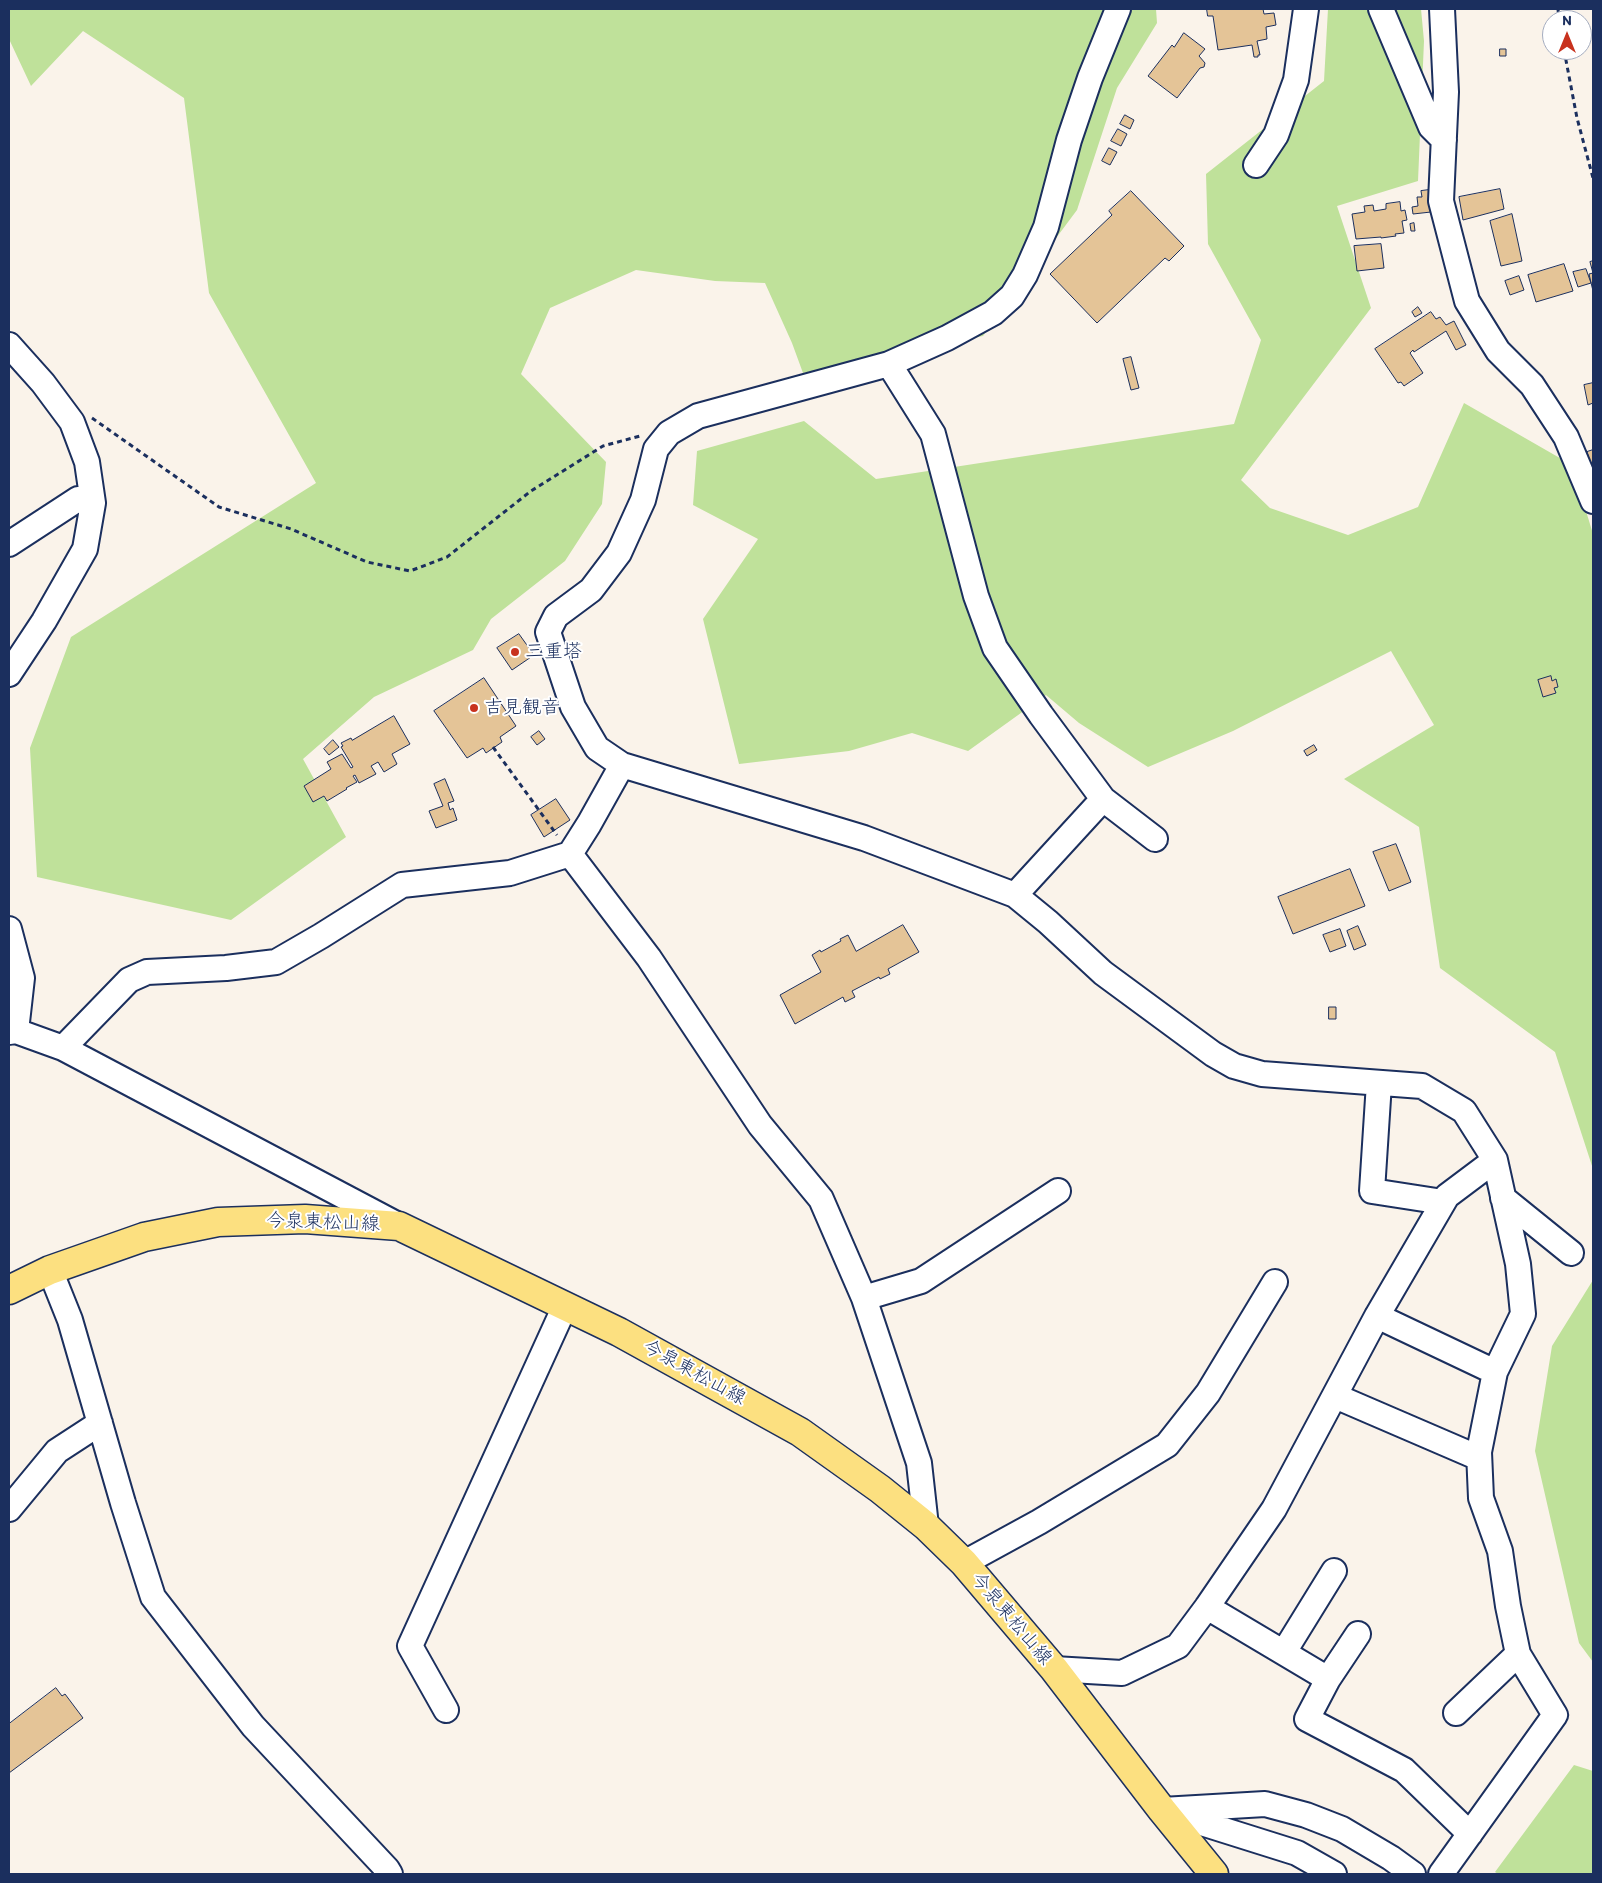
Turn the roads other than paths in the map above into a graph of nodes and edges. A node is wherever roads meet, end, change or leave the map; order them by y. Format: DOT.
graph roads {
  1 [pos="1118,9"];
  2 [pos="1306,9"];
  3 [pos="1381,9"];
  4 [pos="1442,9"];
  5 [pos="1444,140"];
  6 [pos="1256,165"];
  7 [pos="9,344"];
  8 [pos="889,364"];
  9 [pos="1593,501"];
  10 [pos="93,503"];
  11 [pos="9,544"];
  12 [pos="9,674"];
  13 [pos="622,765"];
  14 [pos="1103,799"];
  15 [pos="1155,839"];
  16 [pos="570,854"];
  17 [pos="1015,895"];
  18 [pos="9,929"];
  19 [pos="12,1031"];
  20 [pos="63,1048"];
  21 [pos="1379,1083"];
  22 [pos="1495,1160"];
  23 [pos="1058,1191"];
  24 [pos="1503,1198"];
  25 [pos="1443,1202"];
  26 [pos="399,1226"];
  27 [pos="1571,1253"];
  28 [pos="50,1270"];
  29 [pos="1275,1282"];
  30 [pos="9,1290"];
  31 [pos="864,1298"];
  32 [pos="566,1306"];
  33 [pos="1377,1316"];
  34 [pos="1495,1372"];
  35 [pos="1335,1396"];
  36 [pos="100,1422"];
  37 [pos="1479,1458"];
  38 [pos="9,1510"];
  39 [pos="926,1526"];
  40 [pos="964,1563"];
  41 [pos="1334,1571"];
  42 [pos="1207,1607"];
  43 [pos="1358,1634"];
  44 [pos="1284,1652"];
  45 [pos="1518,1654"];
  46 [pos="1054,1669"];
  47 [pos="1328,1679"];
  48 [pos="446,1710"];
  49 [pos="1456,1713"];
  50 [pos="1162,1810"];
  51 [pos="1470,1834"];
  52 [pos="386,1872"];
  53 [pos="1214,1874"];
  54 [pos="1334,1874"];
  55 [pos="1413,1874"];
  56 [pos="1442,1874"];
  1 -- 8 [label="street"];
  2 -- 6 [label="street"];
  3 -- 5 [label="street"];
  4 -- 5 [label="street"];
  5 -- 9 [label="street"];
  7 -- 10 [label="street"];
  8 -- 13 [label="street"];
  8 -- 14 [label="street"];
  10 -- 11 [label="street"];
  10 -- 12 [label="street"];
  13 -- 16 [label="street"];
  13 -- 17 [label="street"];
  14 -- 15 [label="street"];
  14 -- 17 [label="street"];
  16 -- 20 [label="street"];
  16 -- 31 [label="street"];
  17 -- 21 [label="street"];
  18 -- 19 [label="street"];
  19 -- 20 [label="street"];
  20 -- 26 [label="street"];
  21 -- 22 [label="street"];
  21 -- 25 [label="street"];
  22 -- 24 [label="street"];
  22 -- 25 [label="street"];
  23 -- 31 [label="street"];
  24 -- 27 [label="street"];
  24 -- 34 [label="street"];
  25 -- 33 [label="street"];
  26 -- 28 [label="main road, 今泉東松山線"];
  26 -- 32 [label="main road, 今泉東松山線"];
  28 -- 30 [label="main road, 今泉東松山線"];
  28 -- 36 [label="street"];
  29 -- 40 [label="street"];
  31 -- 39 [label="street"];
  32 -- 39 [label="main road, 今泉東松山線"];
  32 -- 48 [label="street"];
  33 -- 34 [label="street"];
  33 -- 35 [label="street"];
  34 -- 37 [label="street"];
  35 -- 37 [label="street"];
  35 -- 42 [label="street"];
  36 -- 38 [label="street"];
  36 -- 52 [label="street"];
  37 -- 45 [label="street"];
  39 -- 40 [label="main road, 今泉東松山線"];
  40 -- 46 [label="main road, 今泉東松山線"];
  41 -- 44 [label="street"];
  42 -- 44 [label="street"];
  42 -- 46 [label="street"];
  43 -- 47 [label="street"];
  44 -- 47 [label="street"];
  45 -- 49 [label="street"];
  45 -- 51 [label="street"];
  46 -- 50 [label="main road, 今泉東松山線"];
  47 -- 51 [label="street"];
  50 -- 53 [label="main road, 今泉東松山線"];
  50 -- 54 [label="street"];
  50 -- 55 [label="street"];
  51 -- 56 [label="street"];
}
